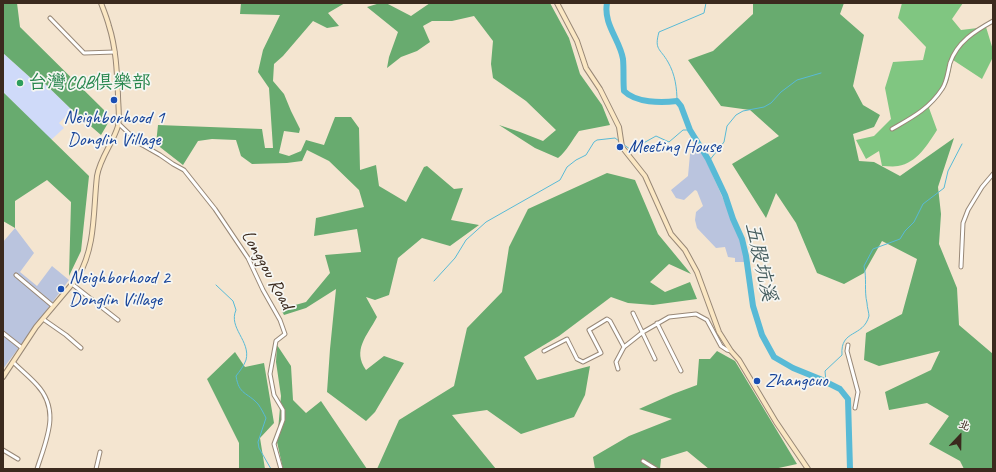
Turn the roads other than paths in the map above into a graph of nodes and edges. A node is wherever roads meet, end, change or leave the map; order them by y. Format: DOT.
graph roads {
  1 [pos="101,3"];
  2 [pos="557,3"];
  3 [pos="50,18"];
  4 [pos="993,21"];
  5 [pos="115,52"];
  6 [pos="118,123"];
  7 [pos="892,129"];
  8 [pos="993,174"];
  9 [pos="961,267"];
  10 [pos="16,275"];
  11 [pos="72,284"];
  12 [pos="53,306"];
  13 [pos="633,313"];
  14 [pos="43,319"];
  15 [pos="118,320"];
  16 [pos="657,323"];
  17 [pos="643,332"];
  18 [pos="3,333"];
  19 [pos="848,345"];
  20 [pos="624,347"];
  21 [pos="22,348"];
  22 [pos="81,348"];
  23 [pos="544,351"];
  24 [pos="731,351"];
  25 [pos="655,359"];
  26 [pos="13,362"];
  27 [pos="618,369"];
  28 [pos="681,371"];
  29 [pos="3,377"];
  30 [pos="855,408"];
  31 [pos="3,450"];
  32 [pos="100,452"];
  33 [pos="18,459"];
  34 [pos="643,461"];
  35 [pos="37,469"];
  36 [pos="96,469"];
  37 [pos="281,469"];
  38 [pos="656,469"];
  39 [pos="808,469"];
  1 -- 5 [label="main road"];
  2 -- 24 [label="main road"];
  3 -- 5 [label="street"];
  4 -- 7 [label="street"];
  5 -- 6 [label="main road"];
  6 -- 11 [label="main road"];
  6 -- 37 [label="street, Longgou Road"];
  8 -- 9 [label="street"];
  10 -- 12 [label="street"];
  11 -- 12 [label="main road"];
  11 -- 15 [label="street"];
  12 -- 14 [label="main road"];
  13 -- 17 [label="street"];
  14 -- 21 [label="main road"];
  14 -- 22 [label="street"];
  16 -- 17 [label="street"];
  16 -- 24 [label="street"];
  16 -- 28 [label="street"];
  17 -- 20 [label="street"];
  17 -- 25 [label="street"];
  18 -- 21 [label="street"];
  19 -- 30 [label="street"];
  20 -- 23 [label="street"];
  20 -- 27 [label="street"];
  21 -- 26 [label="main road"];
  24 -- 39 [label="main road"];
  26 -- 29 [label="main road"];
  26 -- 35 [label="street"];
  31 -- 33 [label="street"];
  32 -- 36 [label="street"];
  34 -- 38 [label="street"];
}
